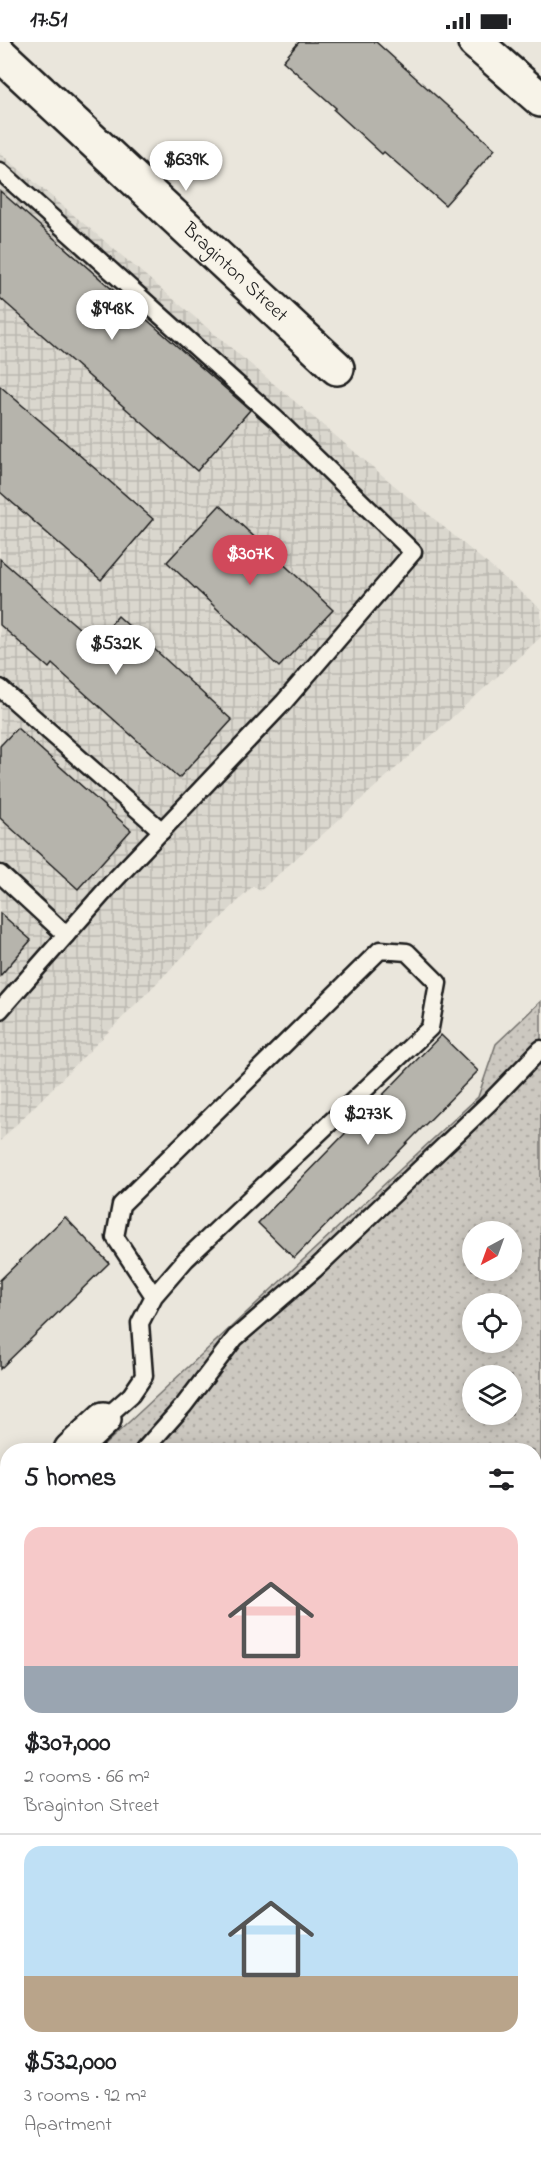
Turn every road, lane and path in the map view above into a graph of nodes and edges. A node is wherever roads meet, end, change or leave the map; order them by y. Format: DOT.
graph roads {
  1 [pos="475,42"];
  2 [pos="0,54"];
  3 [pos="541,100"];
  4 [pos="0,171"];
  5 [pos="337,368"];
  6 [pos="0,688"];
  7 [pos="162,831"];
  8 [pos="0,874"];
  9 [pos="66,935"];
  10 [pos="0,1010"];
  11 [pos="541,1049"];
  12 [pos="154,1296"];
  13 [pos="104,1419"];
  14 [pos="78,1443"];
  15 [pos="150,1443"];
  1 -- 3 [label="street"];
  2 -- 5 [label="street, Braginton Street"];
  4 -- 7 [label="lane"];
  6 -- 7 [label="lane"];
  7 -- 9 [label="lane"];
  8 -- 9 [label="lane"];
  9 -- 10 [label="lane"];
  11 -- 15 [label="lane"];
  12 -- 12 [label="lane"];
  12 -- 13 [label="lane"];
  13 -- 14 [label="street"];
}
